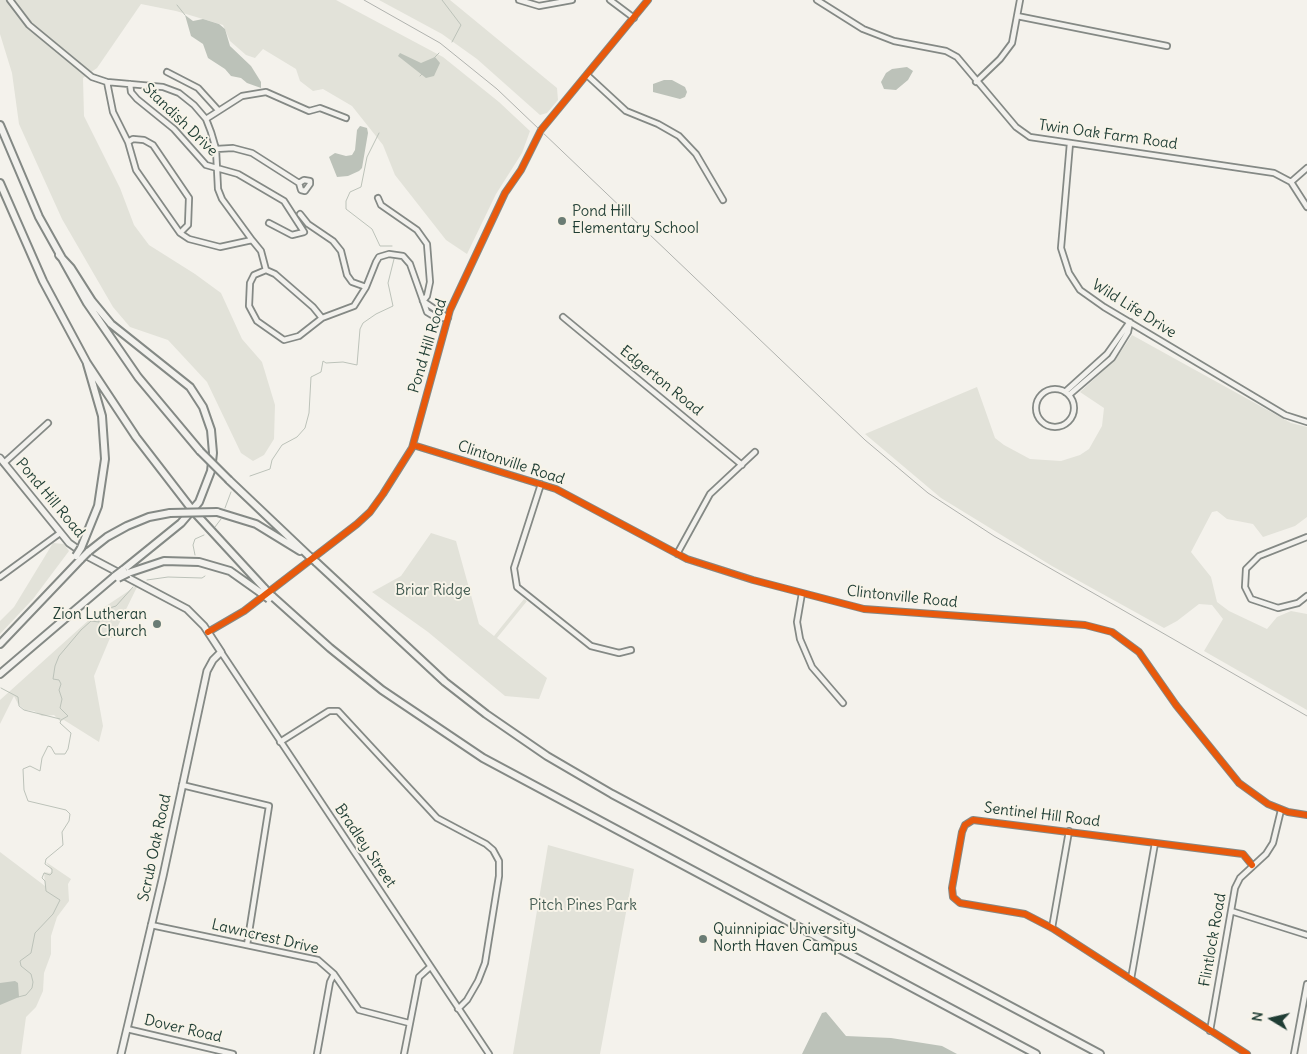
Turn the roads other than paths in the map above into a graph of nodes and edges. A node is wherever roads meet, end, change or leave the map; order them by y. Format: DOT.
graph roads {
  1 [pos="10,0"];
  2 [pos="519,0"];
  3 [pos="572,0"];
  4 [pos="610,0"];
  5 [pos="648,0"];
  6 [pos="817,0"];
  7 [pos="1020,0"];
  8 [pos="1017,16"];
  9 [pos="634,18"];
  10 [pos="1167,46"];
  11 [pos="167,72"];
  12 [pos="587,75"];
  13 [pos="108,82"];
  14 [pos="976,82"];
  15 [pos="130,84"];
  16 [pos="218,110"];
  17 [pos="346,118"];
  18 [pos="206,119"];
  19 [pos="0,125"];
  20 [pos="128,142"];
  21 [pos="1070,144"];
  22 [pos="216,149"];
  23 [pos="1307,168"];
  24 [pos="218,170"];
  25 [pos="1291,182"];
  26 [pos="0,183"];
  27 [pos="299,183"];
  28 [pos="378,198"];
  29 [pos="723,200"];
  30 [pos="1307,207"];
  31 [pos="300,214"];
  32 [pos="269,223"];
  33 [pos="180,233"];
  34 [pos="252,240"];
  35 [pos="58,255"];
  36 [pos="266,270"];
  37 [pos="366,287"];
  38 [pos="423,301"];
  39 [pos="563,317"];
  40 [pos="322,318"];
  41 [pos="448,318"];
  42 [pos="1130,322"];
  43 [pos="1107,354"];
  44 [pos="1112,358"];
  45 [pos="87,362"];
  46 [pos="1088,374"];
  47 [pos="1067,394"];
  48 [pos="1307,422"];
  49 [pos="48,423"];
  50 [pos="414,445"];
  51 [pos="755,452"];
  52 [pos="2,460"];
  53 [pos="742,465"];
  54 [pos="541,484"];
  55 [pos="60,533"];
  56 [pos="1307,536"];
  57 [pos="308,554"];
  58 [pos="677,554"];
  59 [pos="78,558"];
  60 [pos="125,571"];
  61 [pos="0,577"];
  62 [pos="263,591"];
  63 [pos="802,593"];
  64 [pos="1307,596"];
  65 [pos="208,632"];
  66 [pos="0,644"];
  67 [pos="631,650"];
  68 [pos="221,652"];
  69 [pos="0,674"];
  70 [pos="843,703"];
  71 [pos="280,742"];
  72 [pos="182,784"];
  73 [pos="1281,810"];
  74 [pos="1307,815"];
  75 [pos="1069,831"];
  76 [pos="1155,843"];
  77 [pos="1252,865"];
  78 [pos="1231,911"];
  79 [pos="151,925"];
  80 [pos="1052,928"];
  81 [pos="1307,935"];
  82 [pos="247,945"];
  83 [pos="430,967"];
  84 [pos="334,974"];
  85 [pos="1131,978"];
  86 [pos="1307,984"];
  87 [pos="458,1009"];
  88 [pos="409,1023"];
  89 [pos="127,1029"];
  90 [pos="1210,1031"];
  91 [pos="121,1054"];
  92 [pos="233,1054"];
  93 [pos="317,1054"];
  94 [pos="404,1054"];
  95 [pos="489,1054"];
  96 [pos="1036,1054"];
  97 [pos="1100,1054"];
  98 [pos="1247,1054"];
  99 [pos="1294,1054"];
  1 -- 13 [label="street"];
  2 -- 3 [label="street"];
  4 -- 9 [label="street"];
  5 -- 9 [label="street, Pond Hill Road"];
  6 -- 14 [label="street, Twin Oak Farm Road"];
  7 -- 8 [label="street"];
  8 -- 10 [label="street"];
  8 -- 14 [label="street"];
  9 -- 12 [label="street, Pond Hill Road"];
  11 -- 16 [label="street"];
  12 -- 29 [label="street"];
  12 -- 41 [label="street, Pond Hill Road"];
  13 -- 15 [label="street"];
  13 -- 20 [label="street"];
  14 -- 21 [label="street, Twin Oak Farm Road"];
  15 -- 18 [label="street"];
  15 -- 24 [label="street, Standish Drive"];
  16 -- 17 [label="street"];
  16 -- 18 [label="street"];
  18 -- 22 [label="street"];
  19 -- 35 [label="highway"];
  20 -- 33 [label="street"];
  20 -- 33 [label="street"];
  21 -- 25 [label="street, Twin Oak Farm Road"];
  21 -- 42 [label="street, Wild Life Drive"];
  22 -- 24 [label="street"];
  22 -- 27 [label="street"];
  23 -- 25 [label="street"];
  24 -- 32 [label="street, Standish Drive"];
  24 -- 34 [label="street"];
  25 -- 30 [label="street"];
  26 -- 45 [label="highway"];
  28 -- 38 [label="street"];
  31 -- 37 [label="street"];
  33 -- 34 [label="street"];
  34 -- 36 [label="street"];
  35 -- 57 [label="highway, bridge"];
  35 -- 60 [label="highway"];
  36 -- 40 [label="street"];
  36 -- 40 [label="street"];
  37 -- 38 [label="street"];
  37 -- 40 [label="street"];
  38 -- 41 [label="street"];
  39 -- 53 [label="street, Edgerton Road"];
  41 -- 50 [label="street, Pond Hill Road"];
  42 -- 43 [label="street"];
  42 -- 44 [label="street"];
  42 -- 48 [label="street, Wild Life Drive"];
  43 -- 44 [label="street"];
  43 -- 46 [label="street"];
  44 -- 46 [label="street"];
  45 -- 59 [label="highway, bridge"];
  45 -- 62 [label="highway, bridge"];
  46 -- 47 [label="street"];
  47 -- 47 [label="street"];
  49 -- 52 [label="street"];
  50 -- 54 [label="street, Clintonville Road"];
  50 -- 65 [label="street, Pond Hill Road"];
  51 -- 53 [label="street"];
  52 -- 55 [label="main road, Pond Hill Road"];
  53 -- 58 [label="street"];
  54 -- 58 [label="street, Clintonville Road"];
  54 -- 67 [label="street"];
  55 -- 61 [label="street"];
  55 -- 65 [label="main road, Pond Hill Road"];
  56 -- 64 [label="street"];
  57 -- 59 [label="highway, bridge"];
  57 -- 97 [label="highway, bridge"];
  58 -- 63 [label="street, Clintonville Road"];
  59 -- 66 [label="highway"];
  60 -- 62 [label="highway"];
  60 -- 69 [label="highway, bridge"];
  62 -- 96 [label="highway, bridge"];
  63 -- 70 [label="street"];
  63 -- 73 [label="street, Clintonville Road"];
  65 -- 68 [label="main road, Pond Hill Road"];
  68 -- 71 [label="street, Bradley Street"];
  68 -- 72 [label="main road, Scrub Oak Road"];
  71 -- 83 [label="street, Bradley Street"];
  71 -- 87 [label="street"];
  72 -- 79 [label="main road, Scrub Oak Road"];
  72 -- 82 [label="street"];
  73 -- 74 [label="street, Clintonville Road"];
  73 -- 77 [label="street, Flintlock Road"];
  75 -- 76 [label="street, Sentinel Hill Road"];
  75 -- 80 [label="street"];
  75 -- 80 [label="street, Sentinel Hill Road"];
  76 -- 77 [label="street, Sentinel Hill Road"];
  76 -- 85 [label="street"];
  77 -- 78 [label="street, Flintlock Road"];
  78 -- 81 [label="street"];
  78 -- 90 [label="street, Flintlock Road"];
  79 -- 82 [label="street, Lawncrest Drive"];
  79 -- 89 [label="main road, Scrub Oak Road"];
  80 -- 85 [label="street, Sentinel Hill Road"];
  82 -- 84 [label="street, Lawncrest Drive"];
  83 -- 87 [label="street, Bradley Street"];
  83 -- 88 [label="street"];
  84 -- 88 [label="street, Lawncrest Drive"];
  84 -- 93 [label="street"];
  85 -- 90 [label="street, Sentinel Hill Road"];
  86 -- 99 [label="street"];
  87 -- 95 [label="street, Bradley Street"];
  88 -- 94 [label="street"];
  89 -- 91 [label="main road, Scrub Oak Road"];
  89 -- 92 [label="street, Dover Road"];
  90 -- 98 [label="street, Sentinel Hill Road"];
}
